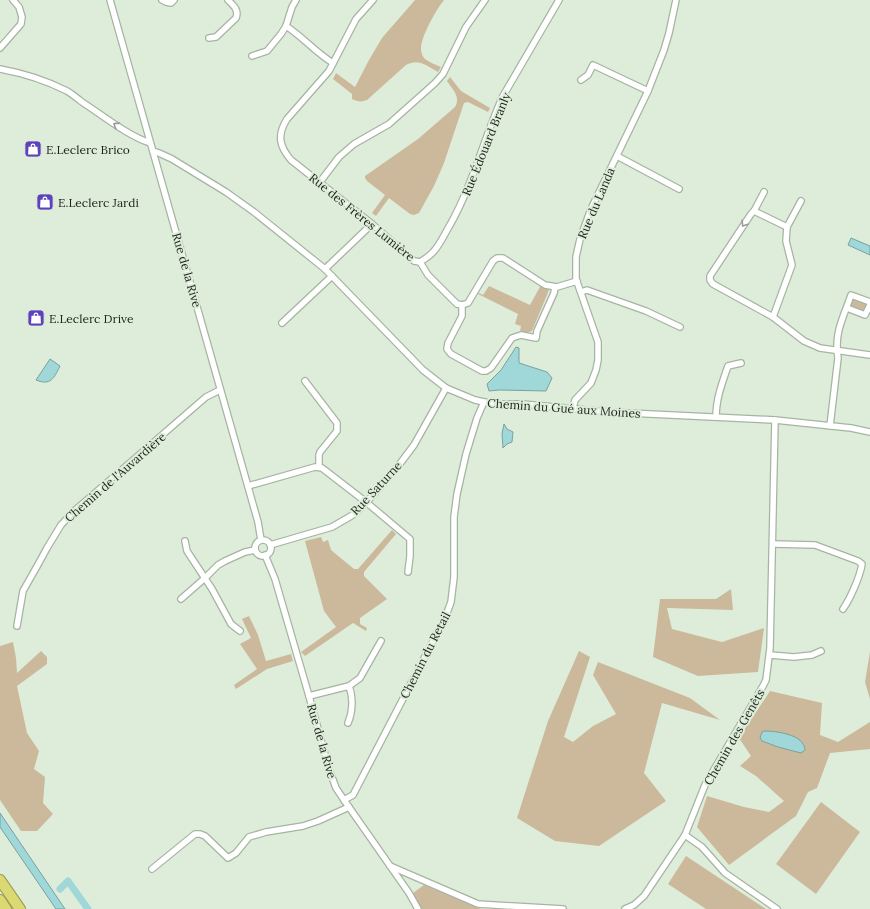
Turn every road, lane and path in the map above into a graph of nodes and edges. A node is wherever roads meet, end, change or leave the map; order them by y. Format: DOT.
graph roads {
  1 [pos="13,0"];
  2 [pos="110,0"];
  3 [pos="162,0"];
  4 [pos="174,0"];
  5 [pos="228,0"];
  6 [pos="296,0"];
  7 [pos="373,0"];
  8 [pos="485,0"];
  9 [pos="559,0"];
  10 [pos="676,0"];
  11 [pos="286,26"];
  12 [pos="209,38"];
  13 [pos="0,48"];
  14 [pos="252,56"];
  15 [pos="333,63"];
  16 [pos="0,69"];
  17 [pos="580,80"];
  18 [pos="648,91"];
  19 [pos="150,143"];
  20 [pos="153,151"];
  21 [pos="617,156"];
  22 [pos="320,182"];
  23 [pos="679,189"];
  24 [pos="764,192"];
  25 [pos="801,201"];
  26 [pos="754,211"];
  27 [pos="372,224"];
  28 [pos="787,227"];
  29 [pos="420,262"];
  30 [pos="324,269"];
  31 [pos="332,276"];
  32 [pos="577,282"];
  33 [pos="555,287"];
  34 [pos="581,292"];
  35 [pos="870,304"];
  36 [pos="462,305"];
  37 [pos="847,308"];
  38 [pos="773,317"];
  39 [pos="282,323"];
  40 [pos="680,327"];
  41 [pos="837,350"];
  42 [pos="870,355"];
  43 [pos="741,363"];
  44 [pos="305,381"];
  45 [pos="446,388"];
  46 [pos="220,390"];
  47 [pos="484,402"];
  48 [pos="573,408"];
  49 [pos="716,417"];
  50 [pos="775,420"];
  51 [pos="830,426"];
  52 [pos="870,432"];
  53 [pos="319,467"];
  54 [pos="248,486"];
  55 [pos="366,502"];
  56 [pos="261,540"];
  57 [pos="185,541"];
  58 [pos="773,544"];
  59 [pos="270,545"];
  60 [pos="255,550"];
  61 [pos="265,555"];
  62 [pos="408,572"];
  63 [pos="205,578"];
  64 [pos="181,599"];
  65 [pos="842,609"];
  66 [pos="17,626"];
  67 [pos="240,631"];
  68 [pos="380,641"];
  69 [pos="821,651"];
  70 [pos="770,655"];
  71 [pos="349,686"];
  72 [pos="309,696"];
  73 [pos="348,723"];
  74 [pos="344,800"];
  75 [pos="349,807"];
  76 [pos="685,835"];
  77 [pos="390,866"];
  78 [pos="152,869"];
  79 [pos="0,880"];
  80 [pos="0,900"];
  81 [pos="6,909"];
  82 [pos="20,909"];
  83 [pos="418,909"];
  84 [pos="563,909"];
  85 [pos="625,909"];
  86 [pos="777,909"];
  1 -- 13 [label="street"];
  2 -- 19 [label="street, Rue de la Rive"];
  3 -- 4 [label="street"];
  5 -- 12 [label="street"];
  6 -- 11 [label="street"];
  7 -- 15 [label="street"];
  8 -- 22 [label="street"];
  9 -- 29 [label="street, Rue Édouard Branly"];
  10 -- 18 [label="street, Rue du Landa"];
  11 -- 14 [label="street"];
  11 -- 15 [label="street"];
  15 -- 22 [label="street, Rue des Frères Lumière"];
  19 -- 16 [label="street, one-way"];
  17 -- 18 [label="street"];
  18 -- 21 [label="street, Rue du Landa"];
  19 -- 20 [label="street, Rue de la Rive"];
  20 -- 30 [label="street, Chemin du Gué aux Moines"];
  20 -- 46 [label="street, Rue de la Rive"];
  21 -- 23 [label="street"];
  21 -- 32 [label="street, Rue du Landa"];
  22 -- 27 [label="street, Rue des Frères Lumière"];
  24 -- 26 [label="street"];
  25 -- 28 [label="street"];
  26 -- 28 [label="street"];
  26 -- 38 [label="street, one-way"];
  27 -- 29 [label="street, Rue des Frères Lumière"];
  27 -- 30 [label="street"];
  28 -- 38 [label="street"];
  29 -- 36 [label="street, Rue des Frères Lumière"];
  30 -- 31 [label="street, Chemin du Gué aux Moines"];
  31 -- 39 [label="street"];
  31 -- 45 [label="street, Chemin du Gué aux Moines"];
  32 -- 33 [label="street"];
  32 -- 34 [label="street, Rue du Landa"];
  33 -- 36 [label="street"];
  33 -- 36 [label="street"];
  34 -- 40 [label="street"];
  34 -- 48 [label="street, Rue du Landa"];
  35 -- 37 [label="street"];
  35 -- 37 [label="street"];
  37 -- 41 [label="street"];
  38 -- 41 [label="street"];
  41 -- 42 [label="street"];
  41 -- 51 [label="street"];
  43 -- 49 [label="street"];
  44 -- 53 [label="street"];
  45 -- 47 [label="street, Chemin du Gué aux Moines"];
  45 -- 55 [label="street, Rue Saturne"];
  46 -- 54 [label="street, Rue de la Rive"];
  46 -- 66 [label="street, Chemin de l'Auvardière"];
  47 -- 48 [label="street, Chemin du Gué aux Moines"];
  47 -- 74 [label="street, Chemin du Retail"];
  48 -- 49 [label="street, Chemin du Gué aux Moines"];
  49 -- 50 [label="street, Chemin du Gué aux Moines"];
  50 -- 51 [label="street, Chemin du Gué aux Moines"];
  50 -- 58 [label="street, Chemin des Genêts"];
  51 -- 52 [label="street, Chemin du Gué aux Moines"];
  53 -- 54 [label="street"];
  53 -- 55 [label="street"];
  54 -- 56 [label="street, Rue de la Rive"];
  55 -- 59 [label="street, Rue Saturne"];
  55 -- 62 [label="street"];
  56 -- 59 [label="street"];
  56 -- 60 [label="street"];
  57 -- 63 [label="street"];
  58 -- 65 [label="street"];
  58 -- 70 [label="street, Chemin des Genêts"];
  59 -- 61 [label="street"];
  60 -- 61 [label="street"];
  60 -- 63 [label="street"];
  61 -- 72 [label="street, Rue de la Rive"];
  63 -- 64 [label="street"];
  63 -- 67 [label="street"];
  68 -- 71 [label="street"];
  69 -- 70 [label="street"];
  70 -- 76 [label="street, Chemin des Genêts"];
  71 -- 72 [label="street"];
  71 -- 73 [label="street"];
  72 -- 74 [label="street, Rue de la Rive"];
  74 -- 75 [label="street, Rue de la Rive"];
  75 -- 77 [label="street, Rue de la Rive"];
  75 -- 78 [label="street"];
  76 -- 85 [label="street, Chemin des Genêts"];
  76 -- 86 [label="street"];
  77 -- 83 [label="street, Rue de la Rive"];
  77 -- 84 [label="street"];
  79 -- 82 [label="highway"];
  80 -- 81 [label="highway"];
}
